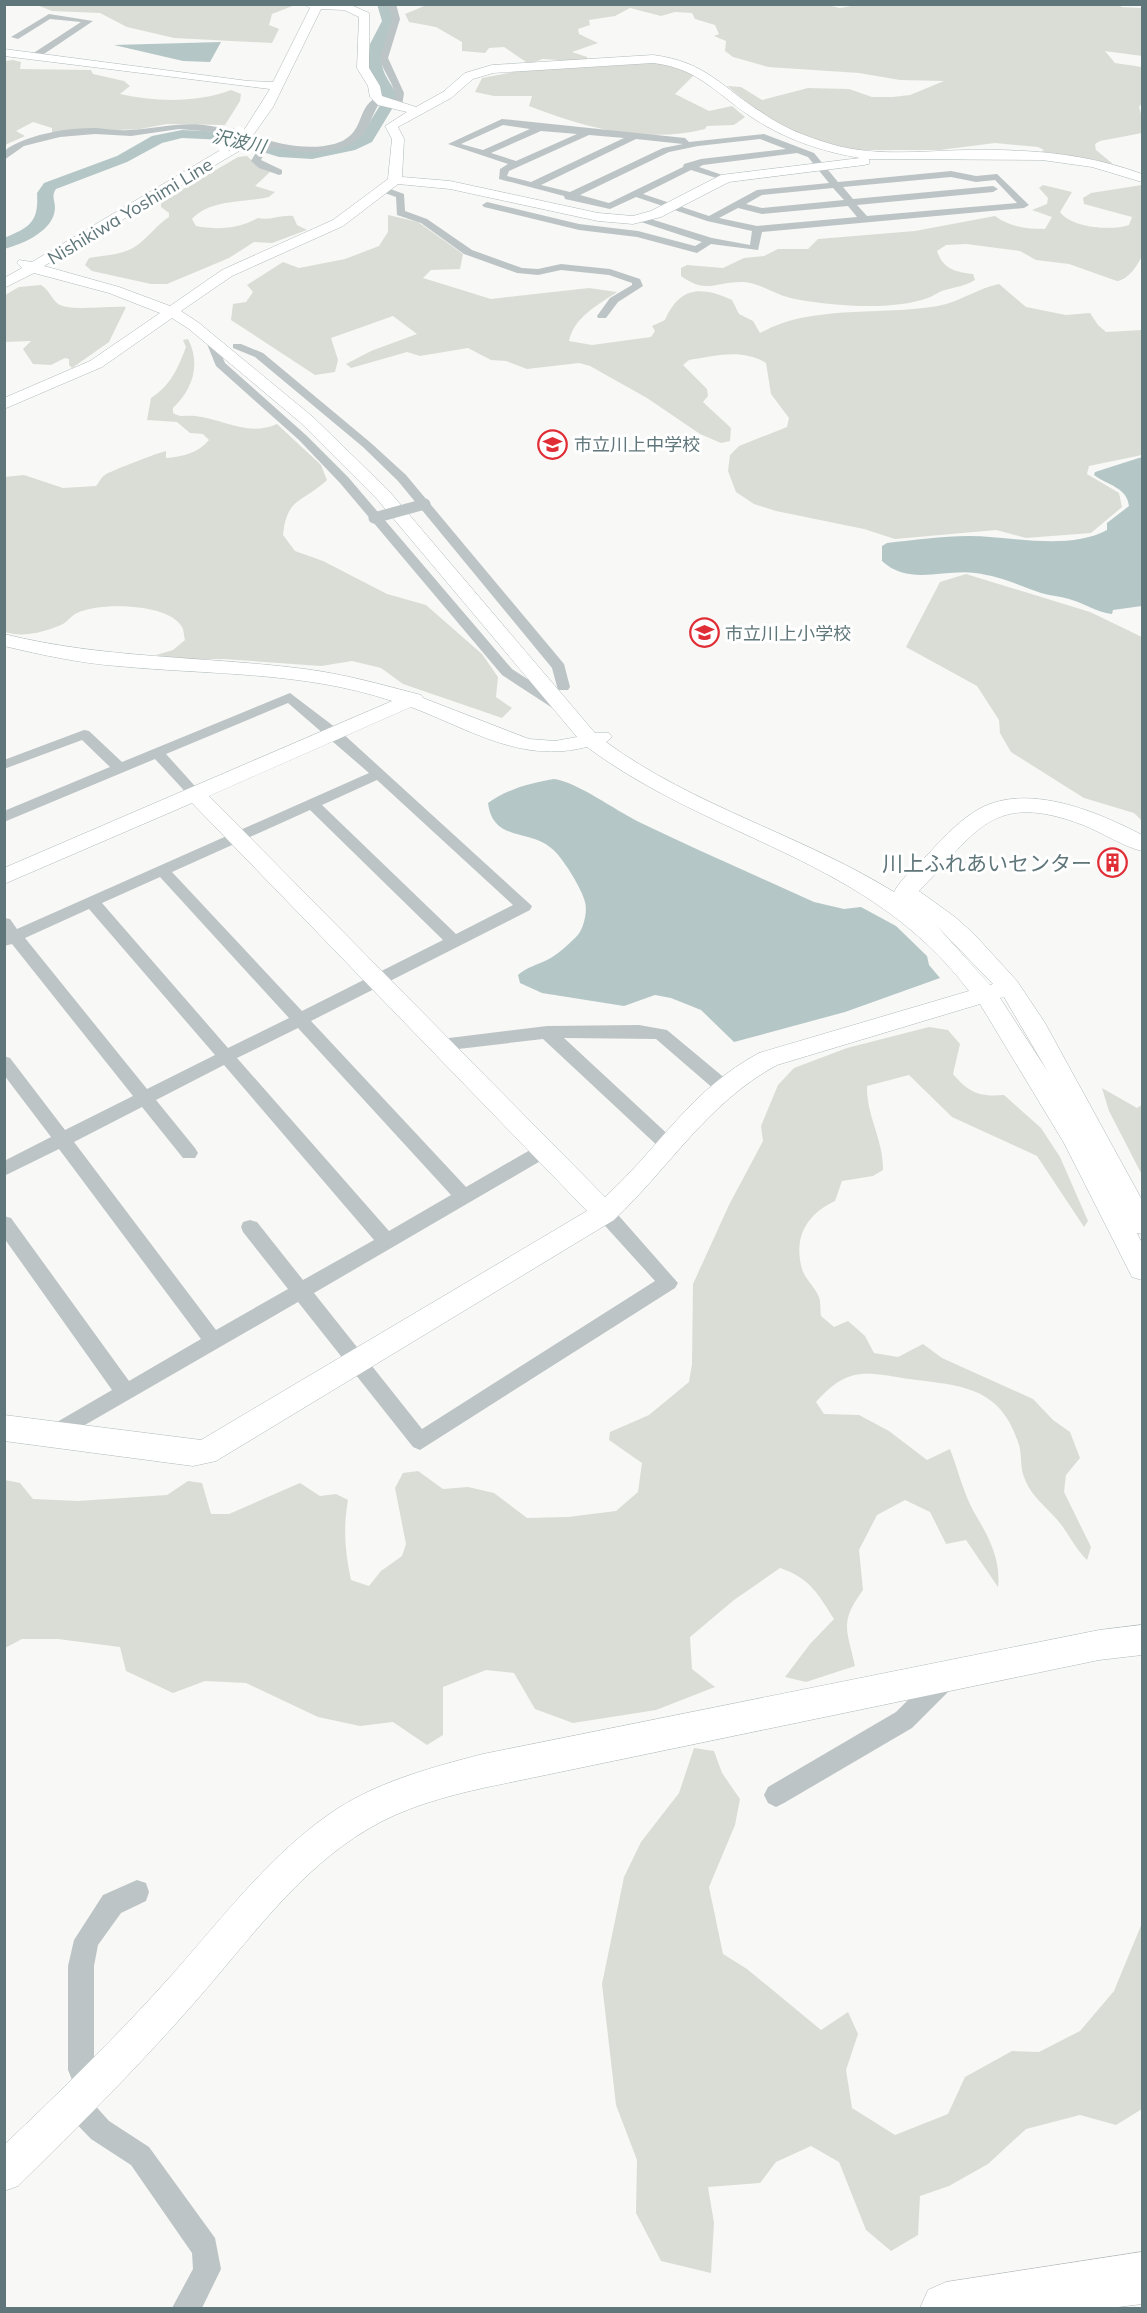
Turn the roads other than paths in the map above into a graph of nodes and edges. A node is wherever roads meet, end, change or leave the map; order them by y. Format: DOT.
graph roads {
  1 [pos="392,4"];
  2 [pos="313,5"];
  3 [pos="4,36"];
  4 [pos="15,37"];
  5 [pos="35,40"];
  6 [pos="45,42"];
  7 [pos="385,42"];
  8 [pos="55,43"];
  9 [pos="366,43"];
  10 [pos="4,52"];
  11 [pos="35,56"];
  12 [pos="386,71"];
  13 [pos="367,72"];
  14 [pos="271,86"];
  15 [pos="380,101"];
  16 [pos="397,106"];
  17 [pos="416,111"];
  18 [pos="540,128"];
  19 [pos="720,130"];
  20 [pos="589,132"];
  21 [pos="636,136"];
  22 [pos="726,140"];
  23 [pos="698,143"];
  24 [pos="268,147"];
  25 [pos="799,150"];
  26 [pos="484,153"];
  27 [pos="874,154"];
  28 [pos="654,155"];
  29 [pos="4,157"];
  30 [pos="517,164"];
  31 [pos="689,166"];
  32 [pos="822,167"];
  33 [pos="279,172"];
  34 [pos="726,178"];
  35 [pos="1143,178"];
  36 [pos="390,185"];
  37 [pos="836,185"];
  38 [pos="530,186"];
  39 [pos="1007,187"];
  40 [pos="635,194"];
  41 [pos="497,195"];
  42 [pos="568,197"];
  43 [pos="850,202"];
  44 [pos="736,204"];
  45 [pos="487,205"];
  46 [pos="672,206"];
  47 [pos="641,219"];
  48 [pos="710,219"];
  49 [pos="865,220"];
  50 [pos="538,229"];
  51 [pos="757,229"];
  52 [pos="709,242"];
  53 [pos="32,265"];
  54 [pos="4,274"];
  55 [pos="4,284"];
  56 [pos="176,309"];
  57 [pos="602,316"];
  58 [pos="210,339"];
  59 [pos="237,346"];
  60 [pos="4,404"];
  61 [pos="426,504"];
  62 [pos="374,518"];
  63 [pos="4,640"];
  64 [pos="563,687"];
  65 [pos="414,699"];
  66 [pos="559,706"];
  67 [pos="335,734"];
  68 [pos="599,738"];
  69 [pos="157,753"];
  70 [pos="4,765"];
  71 [pos="120,769"];
  72 [pos="378,774"];
  73 [pos="196,795"];
  74 [pos="311,803"];
  75 [pos="4,817"];
  76 [pos="236,836"];
  77 [pos="1143,844"];
  78 [pos="162,870"];
  79 [pos="4,877"];
  80 [pos="905,892"];
  81 [pos="92,901"];
  82 [pos="8,933"];
  83 [pos="455,942"];
  84 [pos="378,981"];
  85 [pos="998,990"];
  86 [pos="301,1020"];
  87 [pos="547,1032"];
  88 [pos="441,1045"];
  89 [pos="225,1057"];
  90 [pos="4,1062"];
  91 [pos="721,1085"];
  92 [pos="145,1097"];
  93 [pos="62,1140"];
  94 [pos="668,1145"];
  95 [pos="543,1151"];
  96 [pos="189,1152"];
  97 [pos="4,1169"];
  98 [pos="464,1197"];
  99 [pos="605,1213"];
  100 [pos="4,1223"];
  101 [pos="1143,1224"];
  102 [pos="250,1227"];
  103 [pos="386,1241"];
  104 [pos="1143,1269"];
  105 [pos="301,1290"];
  106 [pos="214,1342"];
  107 [pos="357,1363"];
  108 [pos="126,1393"];
  109 [pos="4,1427"];
  110 [pos="52,1435"];
  111 [pos="1143,1640"];
  112 [pos="948,1677"];
  113 [pos="776,1795"];
  114 [pos="137,1892"];
  115 [pos="82,2096"];
  116 [pos="4,2172"];
  117 [pos="1143,2278"];
  118 [pos="186,2308"];
  119 [pos="945,2308"];
  1 -- 7 [label="street"];
  2 -- 9 [label="street"];
  2 -- 14 [label="street, Nishikiwa Yoshimi Line"];
  3 -- 4 [label="street"];
  4 -- 5 [label="street"];
  4 -- 8 [label="street"];
  6 -- 8 [label="street"];
  7 -- 9 [label="street"];
  7 -- 12 [label="street"];
  8 -- 11 [label="street"];
  9 -- 13 [label="street"];
  10 -- 11 [label="street"];
  11 -- 14 [label="street"];
  12 -- 13 [label="street"];
  12 -- 16 [label="street"];
  13 -- 15 [label="street"];
  14 -- 53 [label="street, Nishikiwa Yoshimi Line"];
  15 -- 16 [label="street"];
  15 -- 24 [label="street"];
  16 -- 17 [label="street"];
  17 -- 27 [label="street"];
  17 -- 36 [label="street"];
  18 -- 20 [label="street"];
  18 -- 26 [label="street"];
  18 -- 26 [label="street"];
  19 -- 22 [label="street"];
  20 -- 21 [label="street"];
  20 -- 30 [label="street"];
  21 -- 23 [label="street"];
  21 -- 38 [label="street"];
  22 -- 23 [label="street"];
  22 -- 25 [label="street"];
  23 -- 28 [label="street"];
  24 -- 29 [label="street"];
  24 -- 33 [label="street"];
  25 -- 31 [label="street"];
  25 -- 32 [label="street"];
  26 -- 30 [label="street"];
  27 -- 32 [label="street"];
  27 -- 35 [label="street"];
  28 -- 31 [label="street"];
  28 -- 42 [label="street"];
  30 -- 38 [label="street"];
  31 -- 34 [label="street"];
  31 -- 40 [label="street"];
  32 -- 34 [label="street"];
  32 -- 37 [label="street"];
  34 -- 46 [label="street"];
  36 -- 41 [label="street"];
  36 -- 56 [label="street"];
  36 -- 57 [label="street"];
  37 -- 39 [label="street"];
  37 -- 43 [label="street"];
  37 -- 44 [label="street"];
  38 -- 42 [label="street"];
  39 -- 43 [label="street"];
  39 -- 49 [label="street"];
  40 -- 42 [label="street"];
  40 -- 46 [label="street"];
  41 -- 45 [label="street"];
  41 -- 47 [label="street"];
  43 -- 44 [label="street"];
  43 -- 49 [label="street"];
  44 -- 48 [label="street"];
  45 -- 50 [label="street"];
  45 -- 52 [label="street"];
  46 -- 47 [label="street"];
  46 -- 48 [label="street"];
  47 -- 52 [label="street"];
  48 -- 51 [label="street"];
  49 -- 51 [label="street"];
  51 -- 52 [label="street"];
  53 -- 54 [label="street, Nishikiwa Yoshimi Line"];
  53 -- 55 [label="street, Nishikiwa Yoshimi Line"];
  53 -- 56 [label="street"];
  56 -- 58 [label="street"];
  56 -- 59 [label="street"];
  56 -- 60 [label="street"];
  58 -- 62 [label="street"];
  58 -- 66 [label="street"];
  59 -- 61 [label="street"];
  59 -- 64 [label="street"];
  61 -- 62 [label="street, bridge"];
  61 -- 64 [label="street"];
  62 -- 66 [label="street"];
  63 -- 65 [label="street"];
  64 -- 68 [label="street"];
  65 -- 67 [label="street"];
  65 -- 68 [label="street"];
  66 -- 68 [label="street"];
  67 -- 69 [label="street"];
  67 -- 72 [label="street"];
  67 -- 73 [label="street"];
  68 -- 80 [label="street"];
  68 -- 85 [label="street"];
  69 -- 71 [label="street"];
  69 -- 73 [label="street"];
  70 -- 71 [label="street"];
  71 -- 75 [label="street"];
  72 -- 74 [label="street"];
  72 -- 83 [label="street"];
  73 -- 76 [label="street"];
  73 -- 79 [label="street"];
  74 -- 76 [label="street"];
  74 -- 83 [label="street"];
  76 -- 78 [label="street"];
  76 -- 84 [label="street"];
  77 -- 80 [label="street"];
  78 -- 81 [label="street"];
  78 -- 86 [label="street"];
  80 -- 85 [label="street"];
  81 -- 82 [label="street"];
  81 -- 89 [label="street"];
  82 -- 92 [label="street"];
  83 -- 84 [label="street"];
  84 -- 86 [label="street"];
  84 -- 88 [label="street"];
  85 -- 91 [label="street"];
  85 -- 101 [label="street"];
  85 -- 104 [label="street"];
  86 -- 89 [label="street"];
  86 -- 98 [label="street"];
  87 -- 88 [label="street"];
  87 -- 91 [label="street"];
  87 -- 94 [label="street"];
  88 -- 95 [label="street"];
  89 -- 92 [label="street"];
  89 -- 103 [label="street"];
  90 -- 93 [label="street"];
  91 -- 94 [label="street"];
  92 -- 93 [label="street"];
  92 -- 96 [label="street"];
  93 -- 97 [label="street"];
  93 -- 106 [label="street"];
  94 -- 99 [label="street"];
  95 -- 98 [label="street"];
  95 -- 99 [label="street"];
  98 -- 103 [label="street"];
  99 -- 107 [label="street"];
  99 -- 107 [label="street"];
  100 -- 108 [label="street"];
  102 -- 105 [label="street"];
  103 -- 105 [label="street"];
  105 -- 106 [label="street"];
  105 -- 107 [label="street"];
  106 -- 108 [label="street"];
  107 -- 110 [label="street"];
  108 -- 110 [label="street"];
  109 -- 110 [label="street"];
  111 -- 112 [label="street"];
  112 -- 113 [label="street"];
  112 -- 115 [label="street"];
  114 -- 115 [label="street"];
  115 -- 116 [label="street"];
  115 -- 118 [label="street"];
  117 -- 119 [label="highway"];
}
